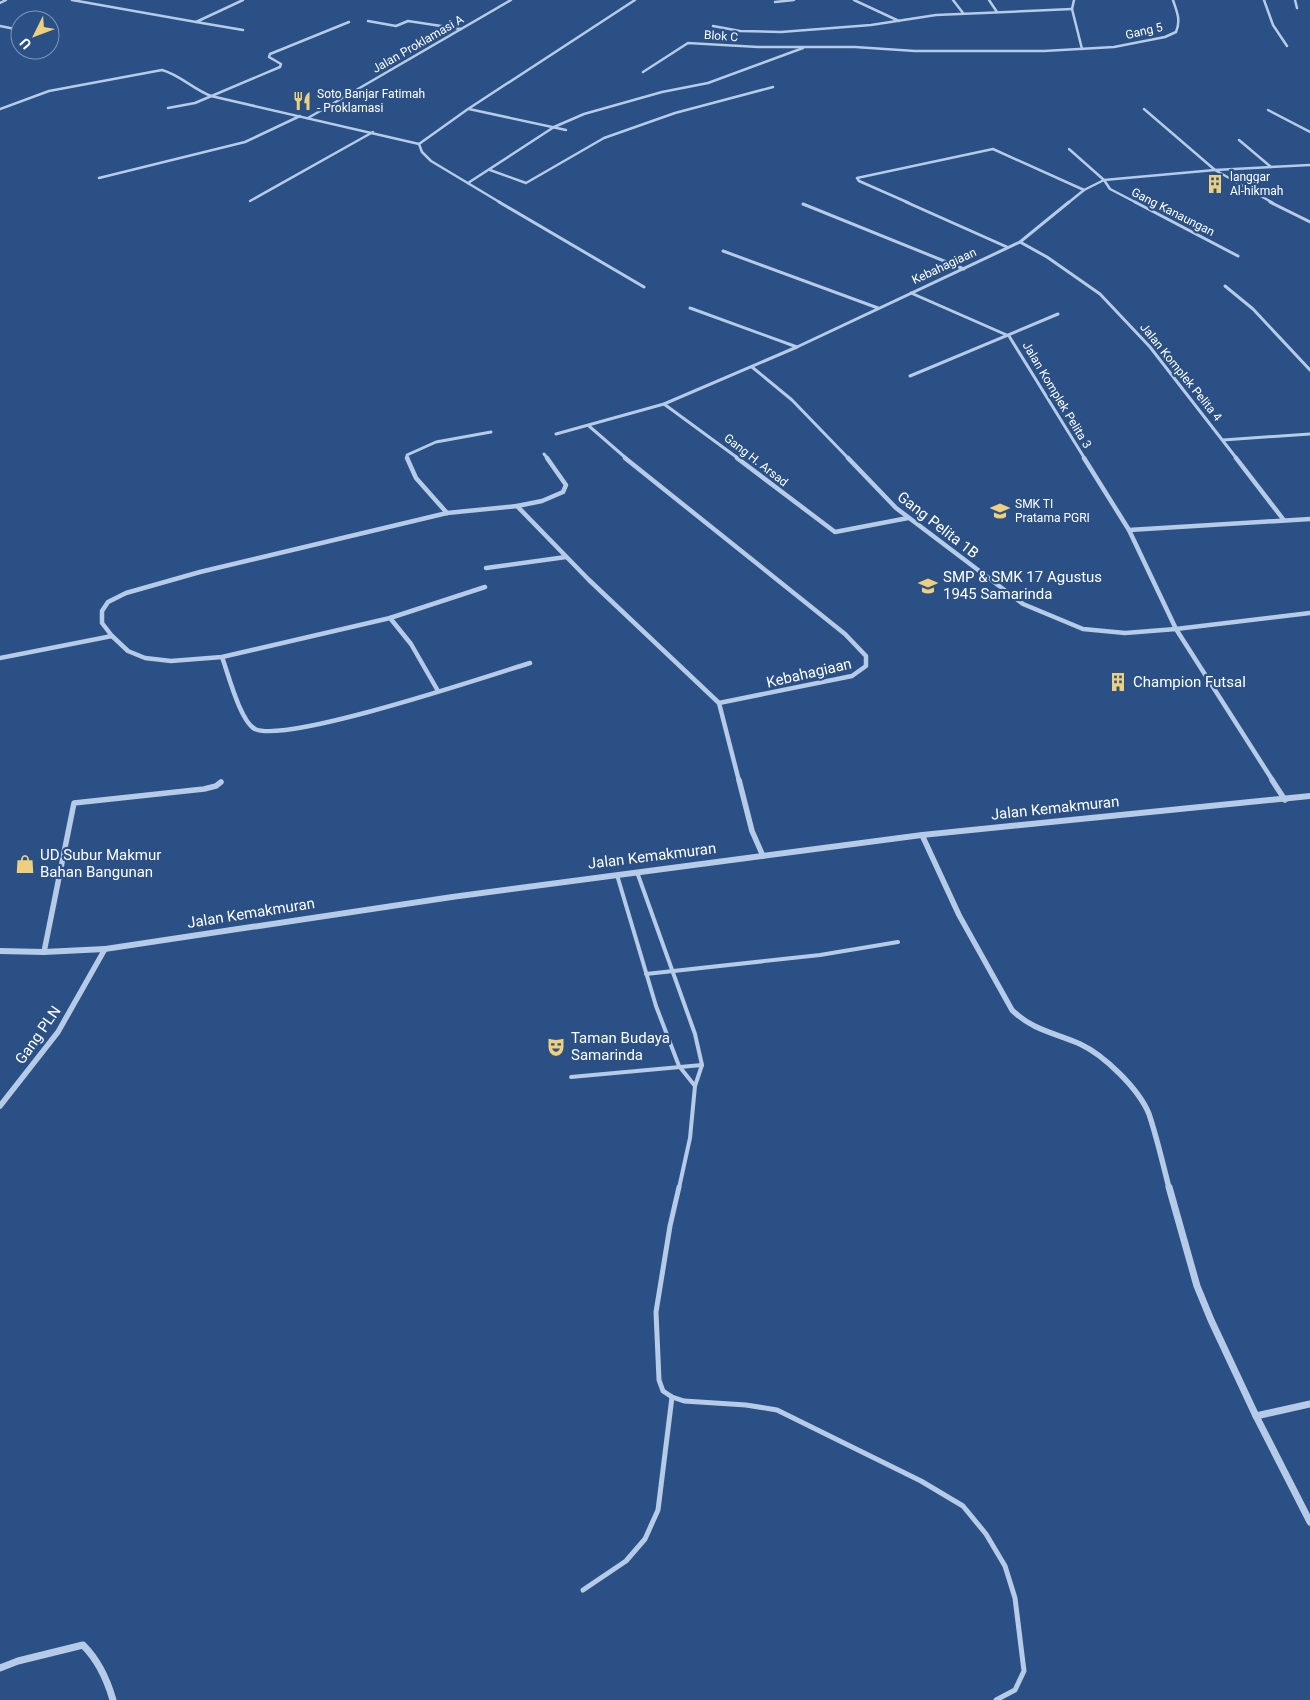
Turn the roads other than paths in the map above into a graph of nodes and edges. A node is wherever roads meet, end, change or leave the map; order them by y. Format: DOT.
graph roads {
  1 [pos="6,0"];
  2 [pos="72,0"];
  3 [pos="243,0"];
  4 [pos="511,0"];
  5 [pos="635,0"];
  6 [pos="794,0"];
  7 [pos="854,0"];
  8 [pos="952,0"];
  9 [pos="989,0"];
  10 [pos="1074,0"];
  11 [pos="1173,0"];
  12 [pos="1264,0"];
  13 [pos="1295,0"];
  14 [pos="775,2"];
  15 [pos="0,3"];
  16 [pos="1297,8"];
  17 [pos="1072,9"];
  18 [pos="997,12"];
  19 [pos="963,13"];
  20 [pos="368,21"];
  21 [pos="198,22"];
  22 [pos="349,22"];
  23 [pos="900,22"];
  24 [pos="713,26"];
  25 [pos="243,30"];
  26 [pos="462,30"];
  27 [pos="1287,46"];
  28 [pos="807,47"];
  29 [pos="1082,49"];
  30 [pos="643,72"];
  31 [pos="772,87"];
  32 [pos="211,96"];
  33 [pos="168,108"];
  34 [pos="0,109"];
  35 [pos="468,109"];
  36 [pos="1144,109"];
  37 [pos="1268,110"];
  38 [pos="300,116"];
  39 [pos="307,118"];
  40 [pos="554,127"];
  41 [pos="566,130"];
  42 [pos="373,132"];
  43 [pos="1310,132"];
  44 [pos="1239,140"];
  45 [pos="419,144"];
  46 [pos="1069,149"];
  47 [pos="1310,165"];
  48 [pos="1301,166"];
  49 [pos="1271,168"];
  50 [pos="490,170"];
  51 [pos="1215,170"];
  52 [pos="1310,171"];
  53 [pos="99,178"];
  54 [pos="1104,180"];
  55 [pos="468,183"];
  56 [pos="1084,190"];
  57 [pos="250,201"];
  58 [pos="803,204"];
  59 [pos="1310,222"];
  60 [pos="1020,242"];
  61 [pos="1007,247"];
  62 [pos="723,251"];
  63 [pos="1238,256"];
  64 [pos="964,269"];
  65 [pos="1225,286"];
  66 [pos="644,288"];
  67 [pos="911,293"];
  68 [pos="690,308"];
  69 [pos="878,308"];
  70 [pos="1058,314"];
  71 [pos="1009,336"];
  72 [pos="797,347"];
  73 [pos="752,367"];
  74 [pos="1310,370"];
  75 [pos="910,376"];
  76 [pos="664,404"];
  77 [pos="589,426"];
  78 [pos="491,432"];
  79 [pos="556,434"];
  80 [pos="1310,434"];
  81 [pos="1223,440"];
  82 [pos="544,454"];
  83 [pos="517,506"];
  84 [pos="447,513"];
  85 [pos="908,518"];
  86 [pos="1282,519"];
  87 [pos="1310,519"];
  88 [pos="1129,530"];
  89 [pos="566,556"];
  90 [pos="486,568"];
  91 [pos="485,587"];
  92 [pos="1310,613"];
  93 [pos="390,618"];
  94 [pos="1176,629"];
  95 [pos="112,636"];
  96 [pos="222,657"];
  97 [pos="0,658"];
  98 [pos="530,663"];
  99 [pos="438,691"];
  100 [pos="719,703"];
  101 [pos="221,782"];
  102 [pos="1310,796"];
  103 [pos="1285,800"];
  104 [pos="922,835"];
  105 [pos="763,856"];
  106 [pos="637,872"];
  107 [pos="617,875"];
  108 [pos="898,942"];
  109 [pos="105,949"];
  110 [pos="0,950"];
  111 [pos="44,952"];
  112 [pos="674,970"];
  113 [pos="646,974"];
  114 [pos="702,1065"];
  115 [pos="679,1066"];
  116 [pos="571,1076"];
  117 [pos="695,1086"];
  118 [pos="0,1106"];
  119 [pos="672,1397"];
  120 [pos="1310,1404"];
  121 [pos="1256,1416"];
  122 [pos="1310,1522"];
  123 [pos="583,1590"];
  124 [pos="0,1668"];
  125 [pos="113,1700"];
  126 [pos="996,1700"];
  1 -- 15 [label="street"];
  2 -- 21 [label="street"];
  3 -- 21 [label="street"];
  4 -- 26 [label="street, Jalan Proklamasi A"];
  5 -- 35 [label="street"];
  6 -- 14 [label="street"];
  7 -- 23 [label="street"];
  8 -- 19 [label="street"];
  9 -- 18 [label="street"];
  10 -- 17 [label="street"];
  11 -- 29 [label="street, Gang 5"];
  12 -- 27 [label="street"];
  13 -- 16 [label="street"];
  17 -- 18 [label="street"];
  17 -- 29 [label="street"];
  18 -- 19 [label="street"];
  19 -- 23 [label="street"];
  20 -- 26 [label="street"];
  21 -- 25 [label="street"];
  22 -- 32 [label="street"];
  23 -- 24 [label="street"];
  26 -- 39 [label="street, Jalan Proklamasi A"];
  28 -- 29 [label="street, Gang 5"];
  28 -- 30 [label="street, Blok C"];
  28 -- 40 [label="street"];
  31 -- 50 [label="street"];
  32 -- 33 [label="street"];
  32 -- 34 [label="street"];
  32 -- 38 [label="street"];
  35 -- 40 [label="street"];
  35 -- 45 [label="street"];
  36 -- 51 [label="street"];
  37 -- 43 [label="street"];
  38 -- 39 [label="street"];
  38 -- 53 [label="street"];
  39 -- 42 [label="street"];
  40 -- 41 [label="street"];
  40 -- 50 [label="street"];
  42 -- 45 [label="street"];
  42 -- 57 [label="street"];
  44 -- 49 [label="street"];
  45 -- 55 [label="street"];
  46 -- 54 [label="street, Gang Kanaungan"];
  47 -- 48 [label="street, Kebahagiaan"];
  48 -- 49 [label="street, Kebahagiaan"];
  48 -- 52 [label="street"];
  49 -- 51 [label="street, Kebahagiaan"];
  50 -- 55 [label="street"];
  51 -- 54 [label="street, Kebahagiaan"];
  51 -- 59 [label="street"];
  54 -- 56 [label="street, Kebahagiaan"];
  54 -- 63 [label="street, Gang Kanaungan"];
  55 -- 66 [label="street"];
  56 -- 60 [label="street, Kebahagiaan"];
  56 -- 61 [label="street"];
  58 -- 64 [label="street"];
  60 -- 61 [label="street, Kebahagiaan"];
  60 -- 81 [label="street, Jalan Komplek Pelita 4"];
  61 -- 64 [label="street, Kebahagiaan"];
  62 -- 69 [label="street"];
  64 -- 67 [label="street, Kebahagiaan"];
  65 -- 74 [label="street"];
  67 -- 69 [label="street, Kebahagiaan"];
  67 -- 71 [label="street, Jalan Komplek Pelita 3"];
  68 -- 72 [label="street"];
  69 -- 72 [label="street, Kebahagiaan"];
  70 -- 71 [label="street"];
  71 -- 75 [label="street"];
  71 -- 88 [label="street, Jalan Komplek Pelita 3"];
  72 -- 73 [label="street, Kebahagiaan"];
  73 -- 76 [label="street, Kebahagiaan"];
  73 -- 85 [label="street, Gang Pelita 1B"];
  76 -- 77 [label="street, Kebahagiaan"];
  76 -- 85 [label="street, Gang H. Arsad"];
  77 -- 79 [label="street, Kebahagiaan"];
  77 -- 100 [label="street, Kebahagiaan"];
  78 -- 84 [label="street"];
  80 -- 81 [label="street"];
  81 -- 86 [label="street, Jalan Komplek Pelita 4"];
  82 -- 83 [label="street"];
  83 -- 84 [label="street"];
  83 -- 89 [label="street"];
  84 -- 95 [label="street"];
  85 -- 94 [label="street, Gang Pelita 1B"];
  86 -- 87 [label="street"];
  86 -- 88 [label="street"];
  88 -- 94 [label="street, Jalan Komplek Pelita 3"];
  89 -- 90 [label="street"];
  89 -- 100 [label="street"];
  91 -- 93 [label="street"];
  92 -- 94 [label="street, Gang Pelita 1B"];
  93 -- 96 [label="street"];
  93 -- 99 [label="street"];
  94 -- 103 [label="street, Jalan Komplek Pelita 3"];
  95 -- 96 [label="street"];
  95 -- 97 [label="street"];
  96 -- 99 [label="street"];
  98 -- 99 [label="street"];
  100 -- 105 [label="street"];
  101 -- 111 [label="street"];
  102 -- 103 [label="street, Jalan Kemakmuran"];
  103 -- 104 [label="street, Jalan Kemakmuran"];
  104 -- 105 [label="street, Jalan Kemakmuran"];
  104 -- 121 [label="street"];
  105 -- 106 [label="street, Jalan Kemakmuran"];
  106 -- 107 [label="street, Jalan Kemakmuran"];
  106 -- 112 [label="lane"];
  107 -- 109 [label="street, Jalan Kemakmuran"];
  107 -- 113 [label="lane"];
  108 -- 112 [label="lane"];
  109 -- 111 [label="street, Jalan Kemakmuran"];
  109 -- 118 [label="street, Gang PLN"];
  110 -- 111 [label="street, Jalan Kemakmuran"];
  112 -- 113 [label="lane"];
  112 -- 114 [label="lane"];
  113 -- 115 [label="lane"];
  114 -- 115 [label="lane"];
  114 -- 117 [label="lane"];
  115 -- 116 [label="lane"];
  115 -- 117 [label="lane"];
  117 -- 119 [label="lane"];
  119 -- 123 [label="lane"];
  119 -- 126 [label="lane"];
  120 -- 121 [label="street"];
  121 -- 122 [label="street"];
  124 -- 125 [label="street"];
}
